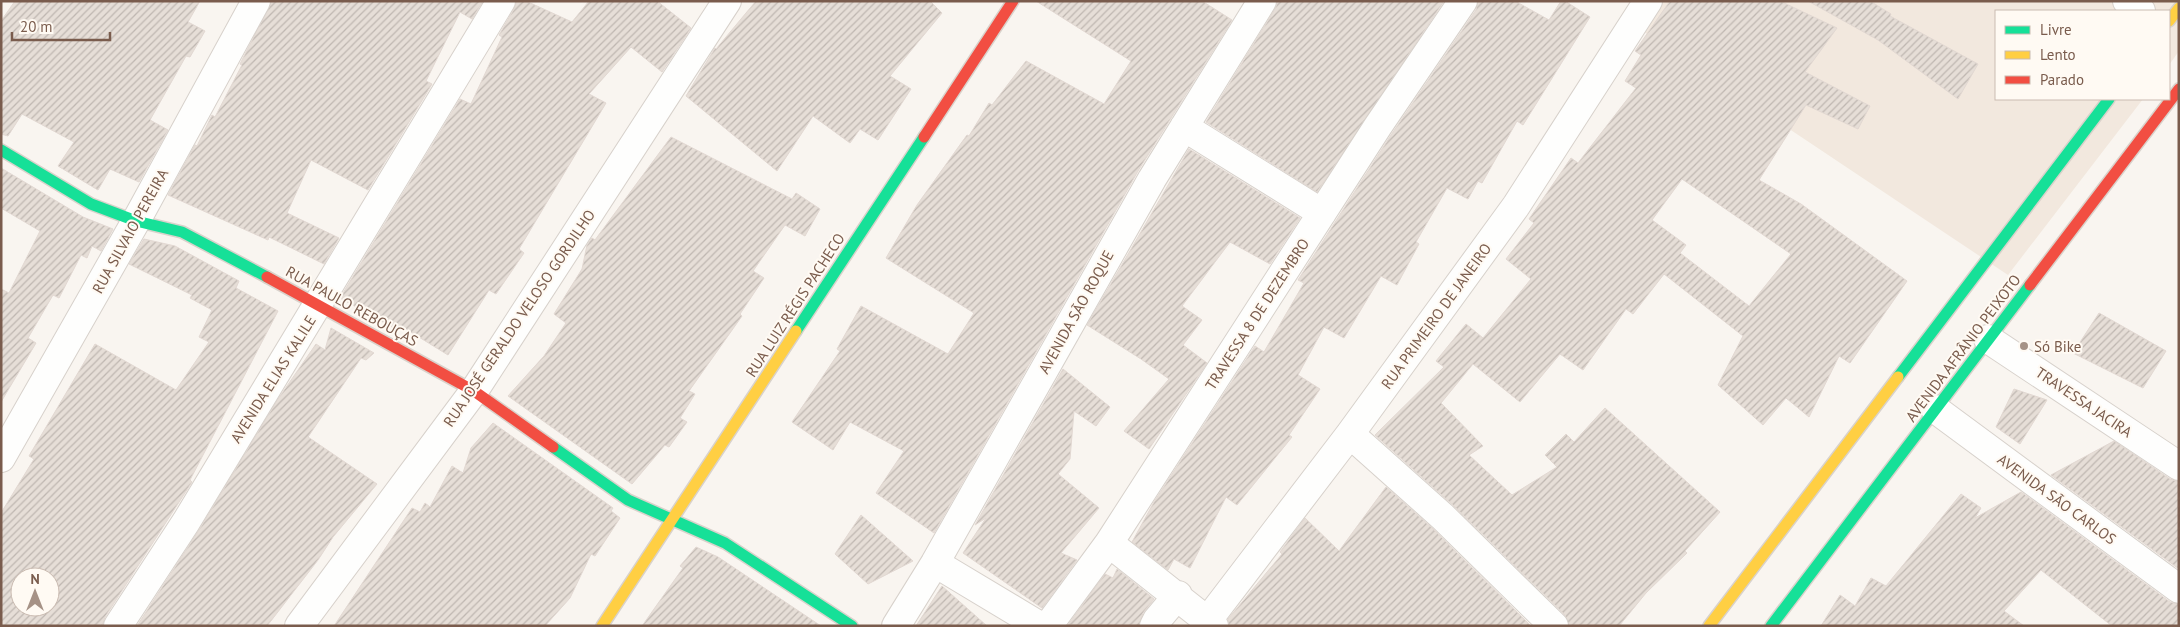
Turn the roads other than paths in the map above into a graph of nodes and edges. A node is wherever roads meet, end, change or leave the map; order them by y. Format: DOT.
graph roads {
  1 [pos="256,1"];
  2 [pos="501,1"];
  3 [pos="727,1"];
  4 [pos="1013,1"];
  5 [pos="1262,1"];
  6 [pos="1464,1"];
  7 [pos="1648,1"];
  8 [pos="2128,1"];
  9 [pos="2179,8"];
  10 [pos="2140,10"];
  11 [pos="2170,20"];
  12 [pos="2179,89"];
  13 [pos="2109,100"];
  14 [pos="1184,127"];
  15 [pos="1,150"];
  16 [pos="1322,214"];
  17 [pos="136,221"];
  18 [pos="320,304"];
  19 [pos="1988,339"];
  20 [pos="474,391"];
  21 [pos="1935,409"];
  22 [pos="1350,434"];
  23 [pos="1,458"];
  24 [pos="2179,466"];
  25 [pos="672,521"];
  26 [pos="1109,544"];
  27 [pos="934,563"];
  28 [pos="2179,588"];
  29 [pos="1178,595"];
  30 [pos="1211,623"];
  31 [pos="118,626"];
  32 [pos="299,626"];
  33 [pos="602,626"];
  34 [pos="852,626"];
  35 [pos="896,626"];
  36 [pos="1040,626"];
  37 [pos="1048,626"];
  38 [pos="1154,626"];
  39 [pos="1554,626"];
  40 [pos="1708,626"];
  41 [pos="1771,626"];
  1 -- 17 [label="street, RUA SILVAIO PEREIRA"];
  2 -- 18 [label="street, AVENIDA ELIAS KALILE"];
  3 -- 20 [label="street, RUA JOSÉ GERALDO VELOSO GORDILHO"];
  4 -- 25 [label="main road, RUA LUIZ RÉGIS PACHECO"];
  5 -- 14 [label="street, AVENIDA SÃO ROQUE"];
  6 -- 16 [label="street, TRAVESSA 8 DE DEZEMBRO"];
  7 -- 22 [label="street, RUA PRIMEIRO DE JANEIRO"];
  8 -- 10 [label="street"];
  9 -- 11 [label="main road"];
  12 -- 19 [label="main road, AVENIDA AFRÂNIO PEIXOTO"];
  13 -- 40 [label="main road"];
  14 -- 16 [label="street"];
  14 -- 27 [label="street, AVENIDA SÃO ROQUE"];
  15 -- 17 [label="main road, RUA PAULO REBOUÇAS"];
  16 -- 26 [label="street, TRAVESSA 8 DE DEZEMBRO"];
  17 -- 18 [label="main road, RUA PAULO REBOUÇAS"];
  17 -- 23 [label="street, RUA SILVAIO PEREIRA"];
  18 -- 20 [label="main road, RUA PAULO REBOUÇAS"];
  18 -- 31 [label="street, AVENIDA ELIAS KALILE"];
  19 -- 21 [label="main road, AVENIDA AFRÂNIO PEIXOTO"];
  19 -- 24 [label="street, TRAVESSA JACIRA"];
  20 -- 25 [label="main road, RUA PAULO REBOUÇAS"];
  20 -- 32 [label="street, RUA JOSÉ GERALDO VELOSO GORDILHO"];
  21 -- 28 [label="street, AVENIDA SÃO CARLOS"];
  21 -- 41 [label="main road, AVENIDA AFRÂNIO PEIXOTO"];
  22 -- 30 [label="street, RUA PRIMEIRO DE JANEIRO"];
  22 -- 39 [label="street"];
  25 -- 33 [label="main road, RUA LUIZ RÉGIS PACHECO"];
  25 -- 34 [label="main road, RUA PAULO REBOUÇAS"];
  26 -- 29 [label="street"];
  26 -- 37 [label="street, TRAVESSA 8 DE DEZEMBRO"];
  27 -- 35 [label="street, AVENIDA SÃO ROQUE"];
  27 -- 36 [label="street"];
  29 -- 30 [label="street"];
  29 -- 38 [label="street"];
}
